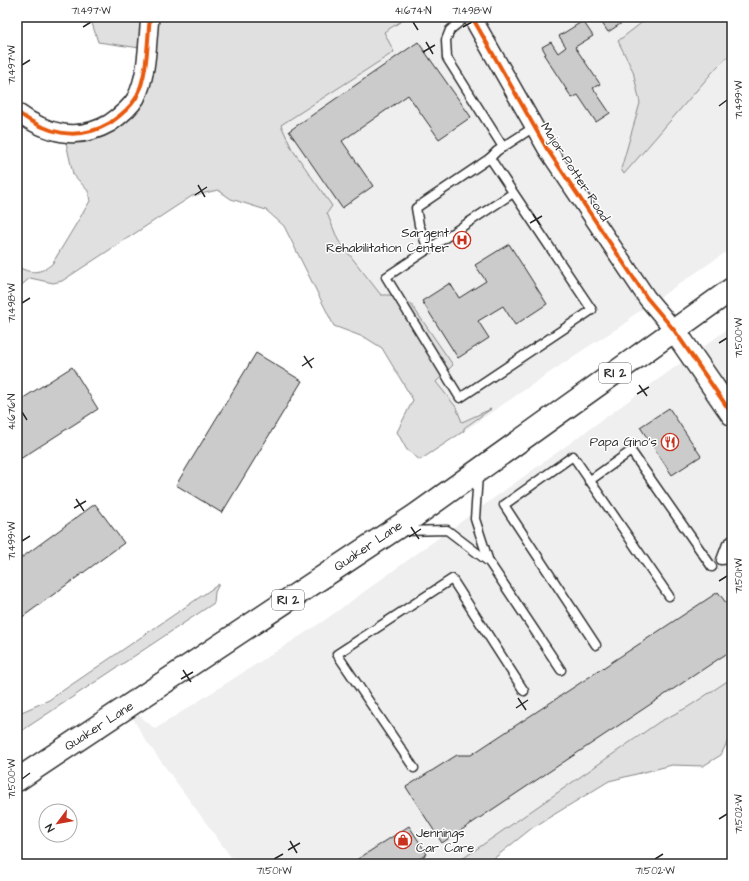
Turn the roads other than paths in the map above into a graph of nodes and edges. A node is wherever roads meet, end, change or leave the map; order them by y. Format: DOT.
graph roads {
  1 [pos="150,17"];
  2 [pos="466,17"];
  3 [pos="472,17"];
  4 [pos="17,113"];
  5 [pos="534,127"];
  6 [pos="503,147"];
  7 [pos="490,158"];
  8 [pos="514,193"];
  9 [pos="428,249"];
  10 [pos="732,289"];
  11 [pos="674,330"];
  12 [pos="732,414"];
  13 [pos="478,470"];
  14 [pos="589,481"];
  15 [pos="391,531"];
  16 [pos="732,540"];
  17 [pos="732,559"];
  18 [pos="489,562"];
  19 [pos="712,567"];
  20 [pos="669,596"];
  21 [pos="596,645"];
  22 [pos="561,670"];
  23 [pos="524,691"];
  24 [pos="414,768"];
  25 [pos="17,780"];
  1 -- 4 [label="street"];
  2 -- 6 [label="lane"];
  3 -- 5 [label="street, Major Potter Road"];
  5 -- 6 [label="lane"];
  5 -- 11 [label="street, Major Potter Road"];
  6 -- 7 [label="lane"];
  7 -- 8 [label="lane"];
  7 -- 9 [label="lane"];
  8 -- 9 [label="lane"];
  8 -- 9 [label="lane"];
  10 -- 11 [label="main road, Quaker Lane / RI 2"];
  11 -- 12 [label="main road"];
  11 -- 13 [label="main road, Quaker Lane / RI 2"];
  13 -- 15 [label="main road, Quaker Lane / RI 2"];
  13 -- 18 [label="lane"];
  14 -- 19 [label="lane"];
  14 -- 20 [label="lane"];
  14 -- 21 [label="lane"];
  15 -- 18 [label="lane"];
  15 -- 25 [label="main road, Quaker Lane / RI 2"];
  16 -- 17 [label="lane"];
  18 -- 22 [label="lane"];
  23 -- 24 [label="lane"];
}
